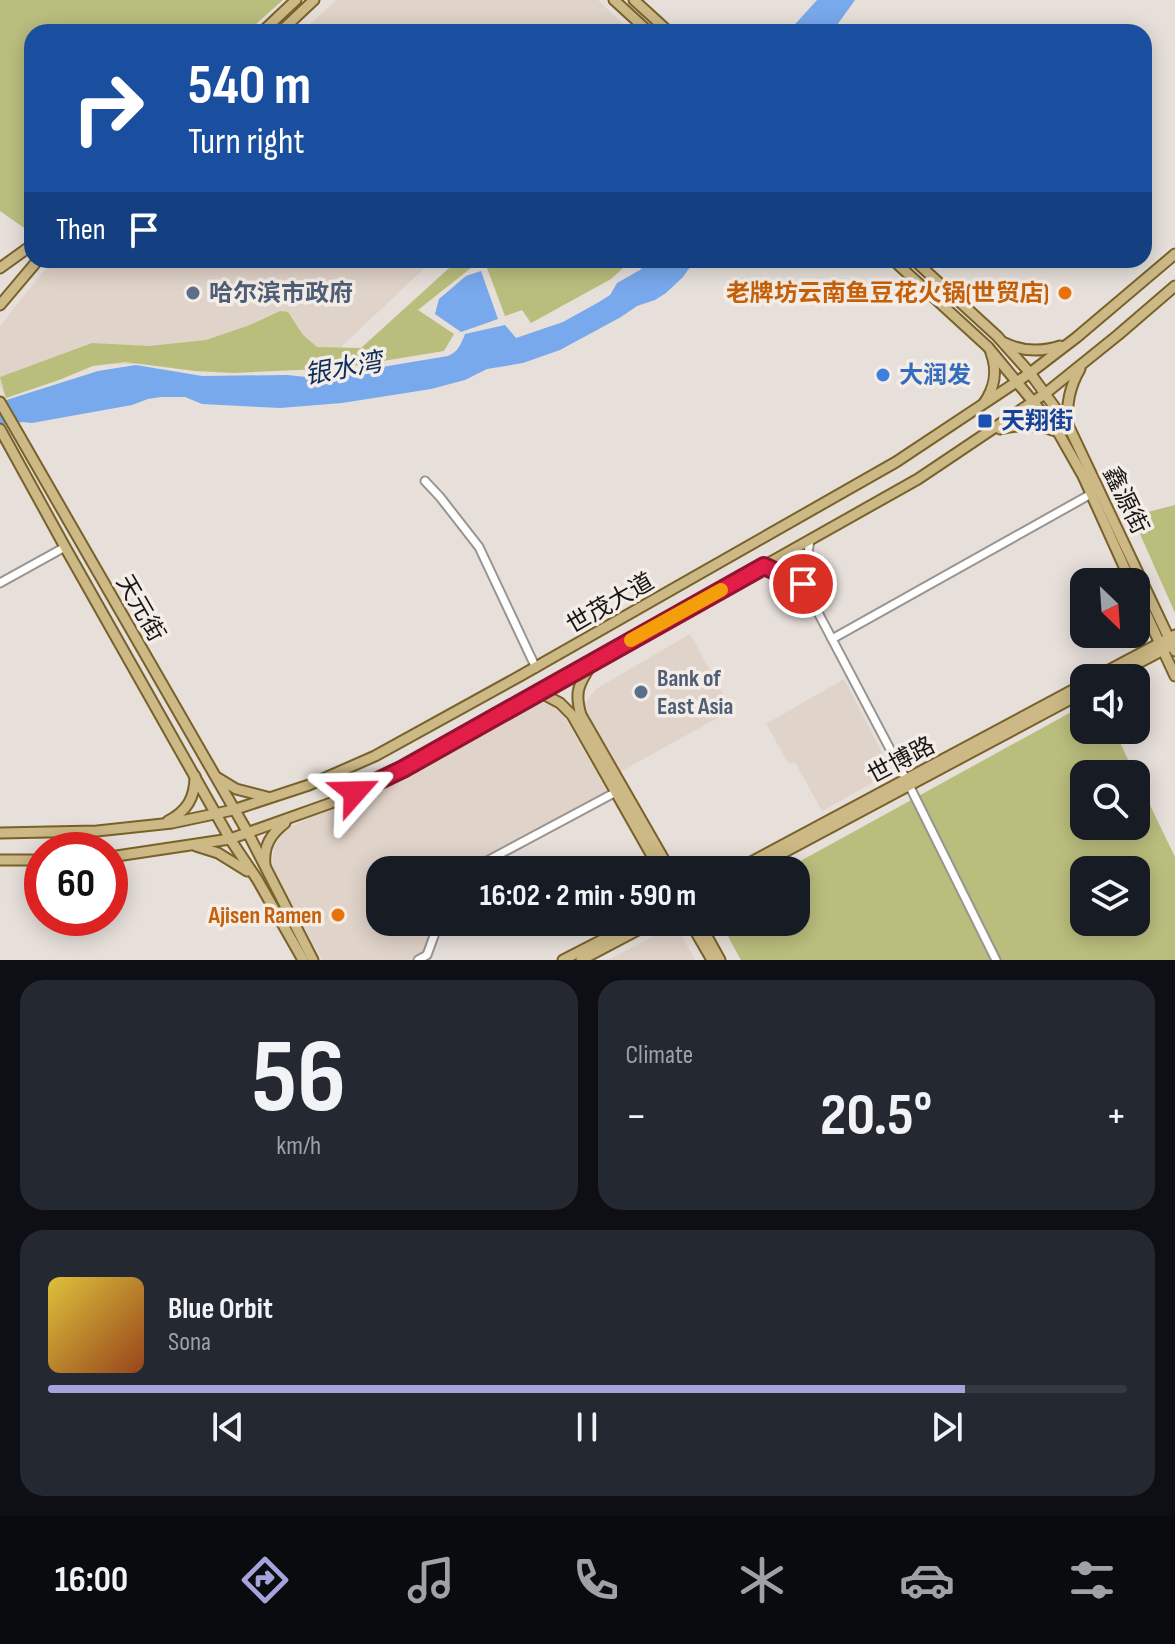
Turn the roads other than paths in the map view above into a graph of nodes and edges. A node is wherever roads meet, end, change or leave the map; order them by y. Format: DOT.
graph roads {
  1 [pos="296,0"];
  2 [pos="314,0"];
  3 [pos="614,0"];
  4 [pos="634,0"];
  5 [pos="270,24"];
  6 [pos="288,24"];
  7 [pos="640,24"];
  8 [pos="660,24"];
  9 [pos="24,251"];
  10 [pos="1175,254"];
  11 [pos="0,268"];
  12 [pos="31,268"];
  13 [pos="902,268"];
  14 [pos="923,268"];
  15 [pos="1175,286"];
  16 [pos="0,305"];
  17 [pos="997,336"];
  18 [pos="1077,337"];
  19 [pos="988,347"];
  20 [pos="1085,361"];
  21 [pos="1030,373"];
  22 [pos="1018,382"];
  23 [pos="1046,393"];
  24 [pos="1034,401"];
  25 [pos="0,402"];
  26 [pos="974,412"];
  27 [pos="1069,427"];
  28 [pos="2,432"];
  29 [pos="1058,432"];
  30 [pos="989,433"];
  31 [pos="425,481"];
  32 [pos="1091,494"];
  33 [pos="810,540"];
  34 [pos="65,547"];
  35 [pos="764,566"];
  36 [pos="1125,568"];
  37 [pos="0,583"];
  38 [pos="803,584"];
  39 [pos="1150,613"];
  40 [pos="832,639"];
  41 [pos="1170,643"];
  42 [pos="593,661"];
  43 [pos="1124,664"];
  44 [pos="1134,664"];
  45 [pos="536,668"];
  46 [pos="1175,676"];
  47 [pos="539,692"];
  48 [pos="1070,692"];
  49 [pos="1070,699"];
  50 [pos="213,775"];
  51 [pos="195,776"];
  52 [pos="907,783"];
  53 [pos="616,792"];
  54 [pos="270,798"];
  55 [pos="233,810"];
  56 [pos="216,813"];
  57 [pos="295,816"];
  58 [pos="163,824"];
  59 [pos="0,833"];
  60 [pos="248,833"];
  61 [pos="230,839"];
  62 [pos="193,846"];
  63 [pos="128,855"];
  64 [pos="496,856"];
  65 [pos="652,856"];
  66 [pos="662,856"];
  67 [pos="764,856"];
  68 [pos="776,856"];
  69 [pos="0,860"];
  70 [pos="24,860"];
  71 [pos="267,872"];
  72 [pos="257,879"];
  73 [pos="434,936"];
  74 [pos="610,936"];
  75 [pos="626,936"];
  76 [pos="698,936"];
  77 [pos="707,936"];
  78 [pos="303,960"];
  79 [pos="313,960"];
  80 [pos="418,960"];
  81 [pos="563,960"];
  82 [pos="581,960"];
  83 [pos="712,960"];
  84 [pos="720,960"];
  85 [pos="996,960"];
  1 -- 5 [label="main road"];
  2 -- 6 [label="main road"];
  3 -- 7 [label="main road"];
  4 -- 8 [label="main road"];
  9 -- 11 [label="main road"];
  10 -- 18 [label="main road, 世茂大道"];
  12 -- 16 [label="main road"];
  13 -- 19 [label="main road"];
  14 -- 17 [label="main road"];
  15 -- 20 [label="main road, 世茂大道"];
  17 -- 18 [label="main road"];
  17 -- 21 [label="main road"];
  18 -- 21 [label="main road, 世茂大道"];
  19 -- 22 [label="main road"];
  19 -- 26 [label="main road"];
  20 -- 23 [label="main road, 世茂大道"];
  20 -- 27 [label="main road"];
  21 -- 22 [label="main road, 世茂大道"];
  21 -- 23 [label="main road, 鑫源街"];
  22 -- 24 [label="main road, 鑫源街"];
  22 -- 26 [label="main road, 世茂大道"];
  23 -- 24 [label="main road, 世茂大道"];
  23 -- 27 [label="main road, 鑫源街"];
  24 -- 29 [label="main road, 鑫源街"];
  24 -- 30 [label="main road, 世茂大道"];
  25 -- 50 [label="main road, 天元街"];
  26 -- 45 [label="main road, 世茂大道"];
  27 -- 41 [label="main road, 鑫源街"];
  28 -- 34 [label="main road, 天元街"];
  29 -- 30 [label="main road"];
  29 -- 32 [label="main road, 鑫源街"];
  30 -- 33 [label="main road, 世茂大道"];
  31 -- 45 [label="street"];
  32 -- 36 [label="main road, 鑫源街"];
  32 -- 40 [label="street"];
  33 -- 35 [label="main road, 世茂大道"];
  33 -- 38 [label="street"];
  34 -- 37 [label="street"];
  34 -- 51 [label="main road, 天元街"];
  35 -- 38 [label="street"];
  35 -- 42 [label="main road, 世茂大道"];
  38 -- 40 [label="street"];
  39 -- 41 [label="main road, 鑫源街"];
  40 -- 52 [label="street"];
  41 -- 43 [label="main road"];
  41 -- 44 [label="main road"];
  41 -- 46 [label="main road, 鑫源街"];
  42 -- 47 [label="main road, 世茂大道"];
  42 -- 66 [label="main road"];
  45 -- 54 [label="main road, 世茂大道"];
  47 -- 53 [label="main road"];
  47 -- 57 [label="main road, 世茂大道"];
  48 -- 52 [label="main road, 世博路"];
  49 -- 52 [label="main road, 世博路"];
  50 -- 54 [label="main road"];
  50 -- 55 [label="main road, 天元街"];
  51 -- 56 [label="main road, 天元街"];
  51 -- 58 [label="main road"];
  52 -- 67 [label="main road, 世博路"];
  52 -- 68 [label="main road, 世博路"];
  52 -- 85 [label="street"];
  53 -- 64 [label="street"];
  53 -- 65 [label="main road"];
  54 -- 55 [label="main road, 世茂大道"];
  55 -- 56 [label="main road, 世茂大道"];
  55 -- 60 [label="main road, 天元街"];
  56 -- 58 [label="main road, 世茂大道"];
  56 -- 61 [label="main road, 天元街"];
  57 -- 60 [label="main road, 世茂大道"];
  57 -- 71 [label="main road"];
  58 -- 59 [label="main road, 世茂大道"];
  60 -- 61 [label="main road, 世茂大道"];
  60 -- 71 [label="main road, 天元街"];
  61 -- 62 [label="main road, 世茂大道"];
  61 -- 72 [label="main road, 天元街"];
  62 -- 63 [label="main road, 世茂大道"];
  62 -- 72 [label="main road"];
  69 -- 70 [label="main road"];
  71 -- 79 [label="main road, 天元街"];
  72 -- 78 [label="main road, 天元街"];
  73 -- 80 [label="street"];
  74 -- 81 [label="main road"];
  75 -- 82 [label="main road"];
  76 -- 83 [label="main road"];
  77 -- 84 [label="main road"];
}
